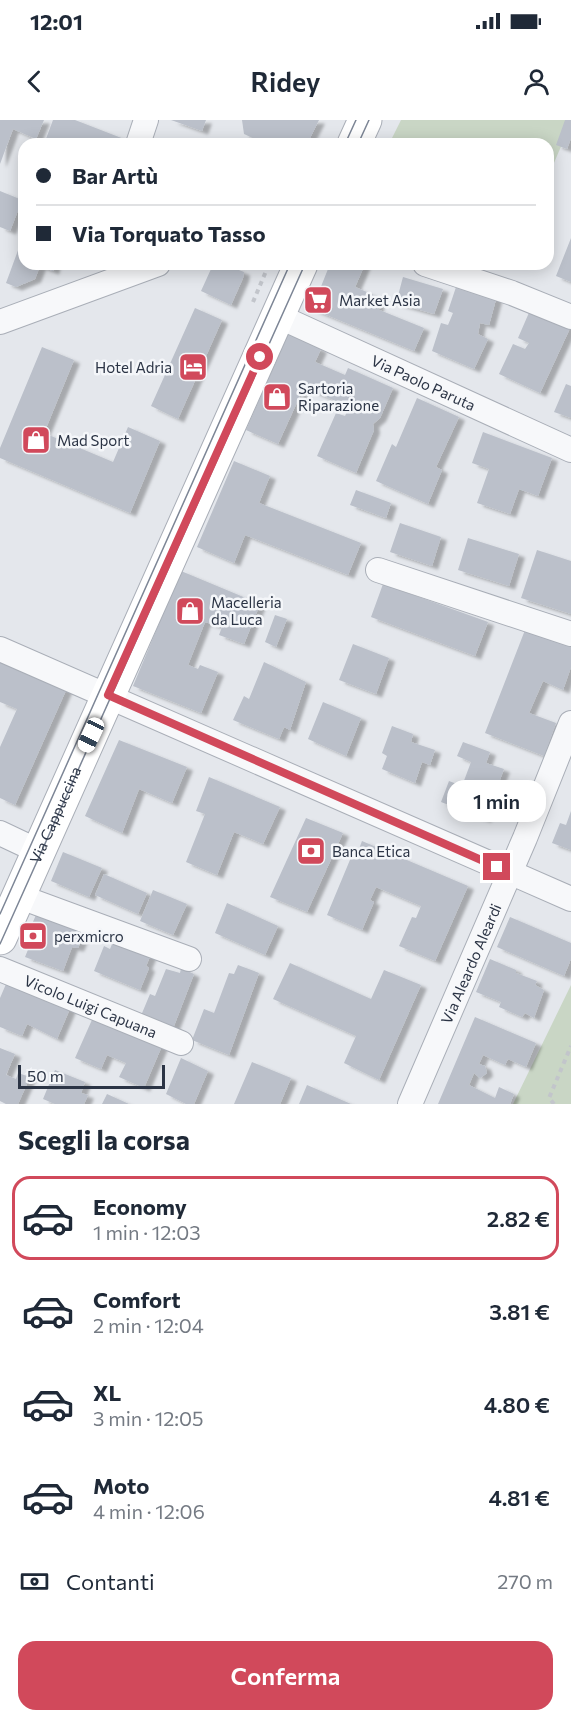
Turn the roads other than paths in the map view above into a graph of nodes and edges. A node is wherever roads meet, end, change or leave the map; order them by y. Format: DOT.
graph roads {
  1 [pos="146,120"];
  2 [pos="365,120"];
  3 [pos="140,138"];
  4 [pos="357,138"];
  5 [pos="96,270"];
  6 [pos="142,270"];
  7 [pos="298,270"];
  8 [pos="443,270"];
  9 [pos="93,288"];
  10 [pos="278,316"];
  11 [pos="571,318"];
  12 [pos="1,320"];
  13 [pos="571,450"];
  14 [pos="378,570"];
  15 [pos="571,634"];
  16 [pos="0,649"];
  17 [pos="108,695"];
  18 [pos="571,723"];
  19 [pos="0,833"];
  20 [pos="38,851"];
  21 [pos="510,873"];
  22 [pos="18,896"];
  23 [pos="571,899"];
  24 [pos="0,938"];
  25 [pos="189,959"];
  26 [pos="0,969"];
  27 [pos="181,1043"];
  28 [pos="410,1104"];
  1 -- 3 [label="street"];
  2 -- 4 [label="street"];
  5 -- 9 [label="street"];
  6 -- 9 [label="street"];
  7 -- 10 [label="street, Via Cappuccina"];
  8 -- 11 [label="street"];
  9 -- 12 [label="street"];
  10 -- 13 [label="street, Via Paolo Paruta"];
  10 -- 17 [label="street, Via Cappuccina"];
  14 -- 15 [label="street"];
  16 -- 17 [label="street"];
  17 -- 20 [label="street, Via Cappuccina"];
  17 -- 21 [label="street"];
  18 -- 21 [label="street, Via Aleardo Aleardi"];
  19 -- 20 [label="street"];
  20 -- 22 [label="street, Via Cappuccina"];
  21 -- 23 [label="street"];
  21 -- 28 [label="street, Via Aleardo Aleardi"];
  22 -- 24 [label="street, Via Cappuccina"];
  22 -- 25 [label="street"];
  26 -- 27 [label="street, Vicolo Luigi Capuana"];
}
